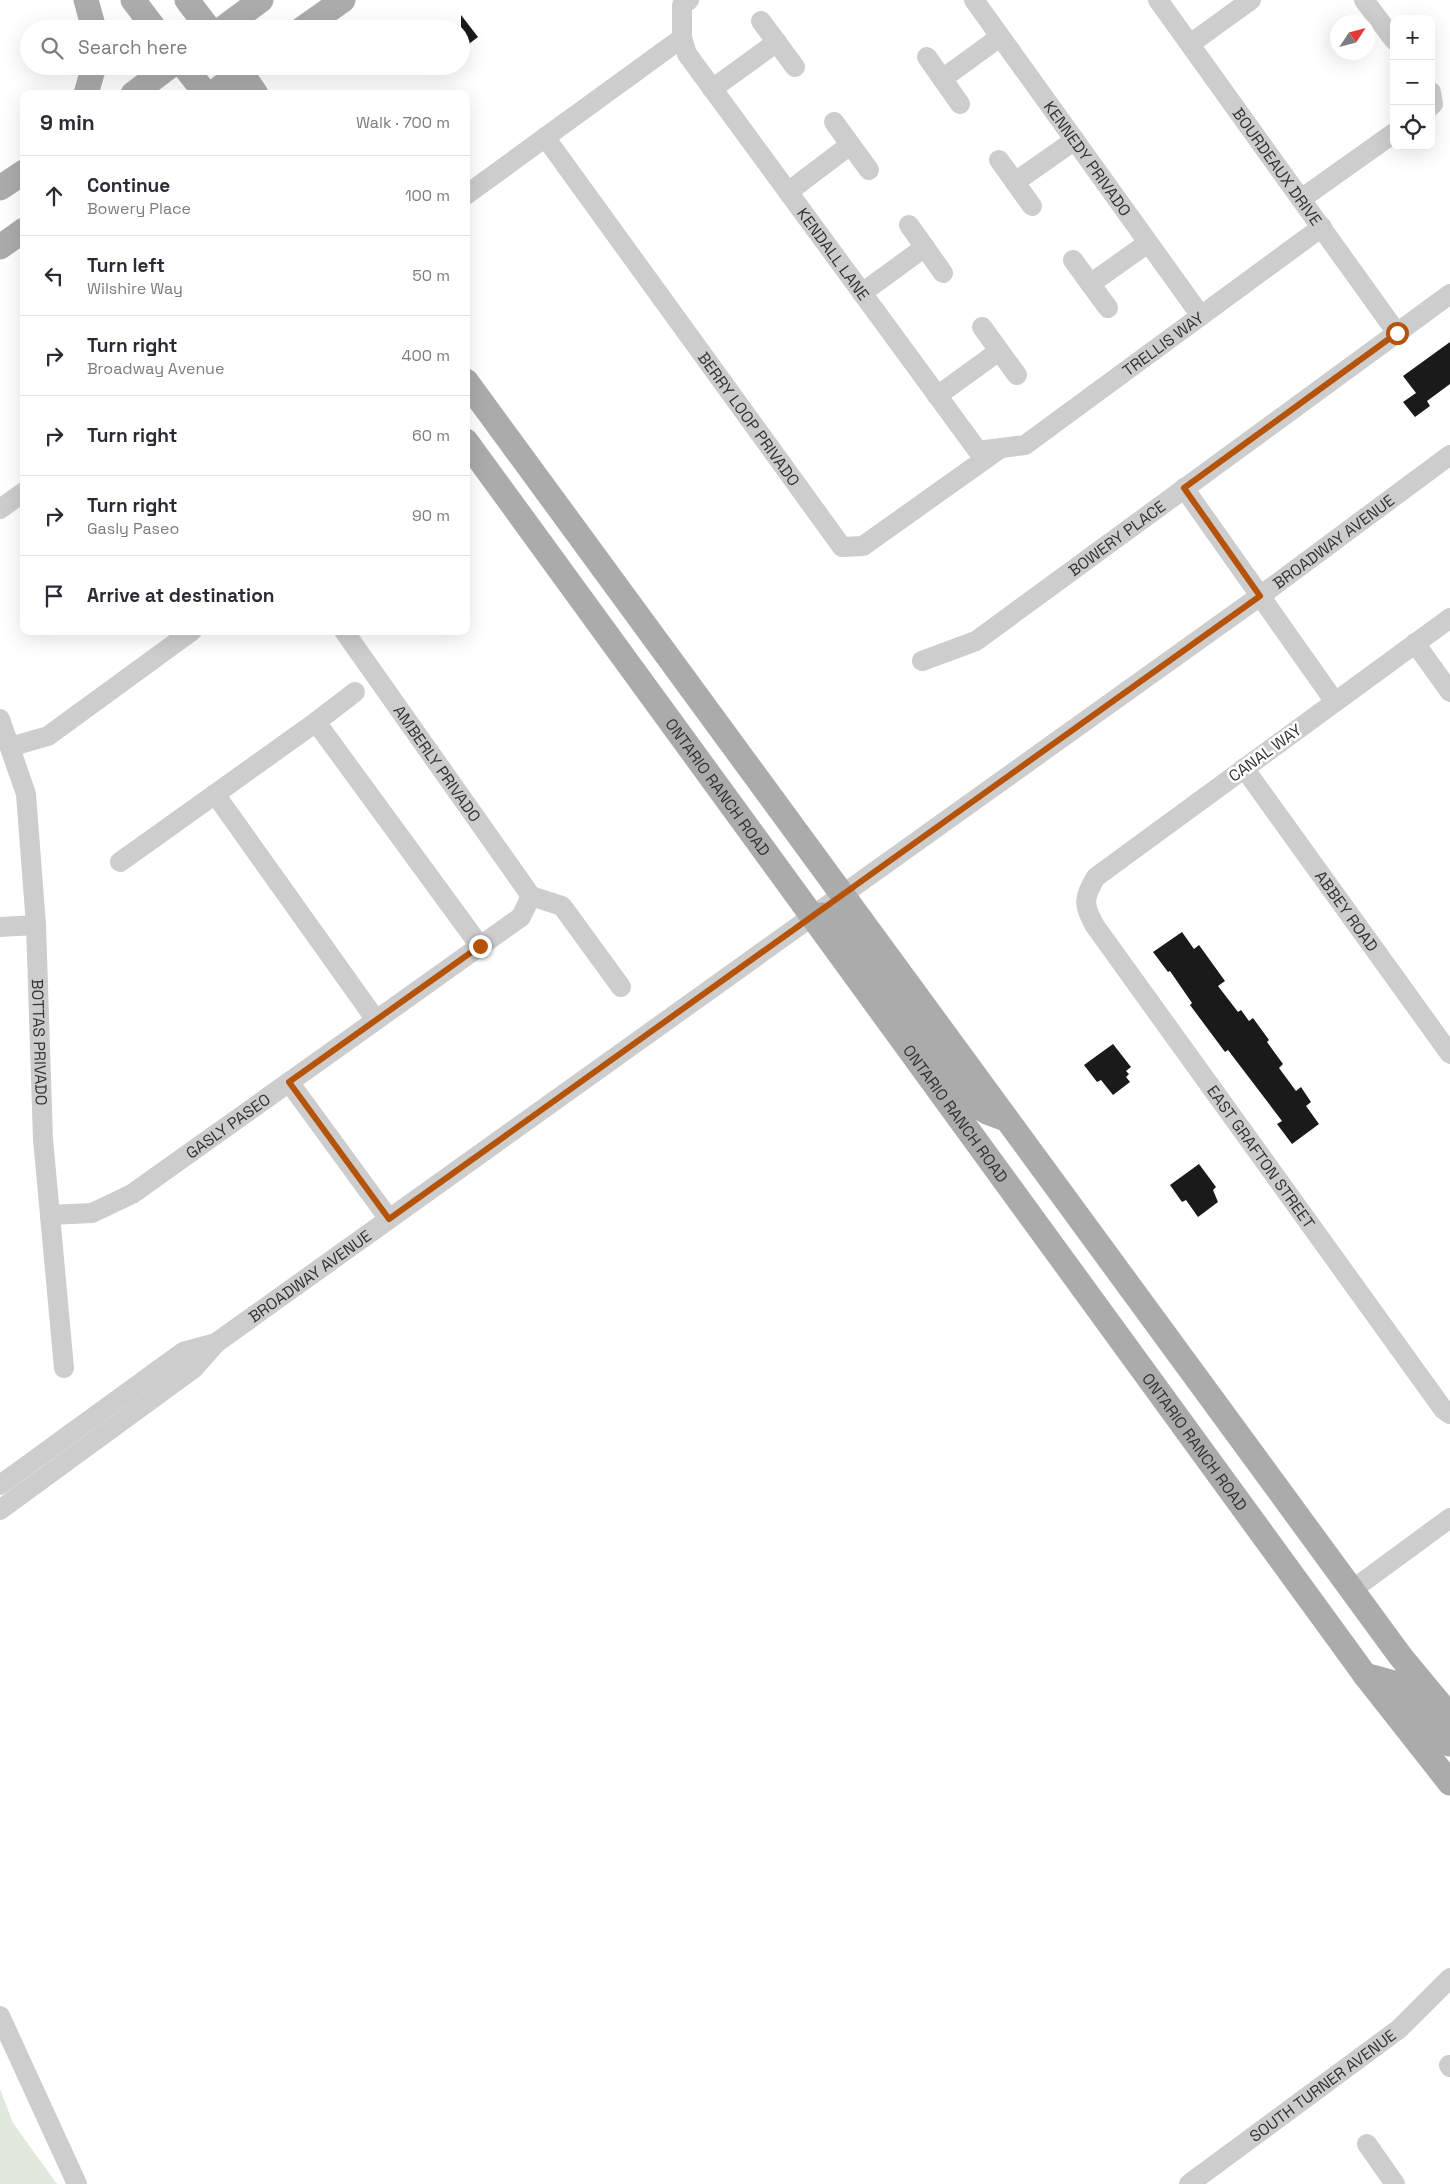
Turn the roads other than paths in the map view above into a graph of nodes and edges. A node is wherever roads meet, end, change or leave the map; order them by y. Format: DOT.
graph roads {
  1 [pos="86,0"];
  2 [pos="133,0"];
  3 [pos="187,0"];
  4 [pos="261,0"];
  5 [pos="343,0"];
  6 [pos="974,0"];
  7 [pos="1158,0"];
  8 [pos="1251,0"];
  9 [pos="1364,0"];
  10 [pos="687,1"];
  11 [pos="92,20"];
  12 [pos="148,20"];
  13 [pos="202,20"];
  14 [pos="234,20"];
  15 [pos="315,20"];
  16 [pos="761,21"];
  17 [pos="1390,35"];
  18 [pos="1000,37"];
  19 [pos="682,38"];
  20 [pos="777,42"];
  21 [pos="1190,44"];
  22 [pos="927,57"];
  23 [pos="795,67"];
  24 [pos="91,75"];
  25 [pos="158,75"];
  26 [pos="191,75"];
  27 [pos="234,75"];
  28 [pos="246,75"];
  29 [pos="942,79"];
  30 [pos="712,89"];
  31 [pos="87,90"];
  32 [pos="138,90"];
  33 [pos="203,90"];
  34 [pos="217,90"];
  35 [pos="254,90"];
  36 [pos="960,104"];
  37 [pos="834,122"];
  38 [pos="1390,135"];
  39 [pos="545,137"];
  40 [pos="1074,140"];
  41 [pos="850,145"];
  42 [pos="999,160"];
  43 [pos="869,170"];
  44 [pos="20,175"];
  45 [pos="1015,182"];
  46 [pos="0,188"];
  47 [pos="470,192"];
  48 [pos="788,192"];
  49 [pos="1301,199"];
  50 [pos="1032,206"];
  51 [pos="909,226"];
  52 [pos="1322,227"];
  53 [pos="20,233"];
  54 [pos="1148,243"];
  55 [pos="0,246"];
  56 [pos="925,247"];
  57 [pos="20,250"];
  58 [pos="0,258"];
  59 [pos="1074,260"];
  60 [pos="943,273"];
  61 [pos="1090,284"];
  62 [pos="862,293"];
  63 [pos="1450,294"];
  64 [pos="1108,308"];
  65 [pos="1200,316"];
  66 [pos="982,327"];
  67 [pos="1397,333"];
  68 [pos="999,351"];
  69 [pos="1017,375"];
  70 [pos="470,386"];
  71 [pos="937,396"];
  72 [pos="470,446"];
  73 [pos="999,448"];
  74 [pos="1450,455"];
  75 [pos="1184,488"];
  76 [pos="20,495"];
  77 [pos="0,509"];
  78 [pos="1260,596"];
  79 [pos="1450,618"];
  80 [pos="187,635"];
  81 [pos="347,635"];
  82 [pos="1415,643"];
  83 [pos="922,661"];
  84 [pos="640,680"];
  85 [pos="355,692"];
  86 [pos="1450,692"];
  87 [pos="1335,702"];
  88 [pos="0,719"];
  89 [pos="316,722"];
  90 [pos="10,747"];
  91 [pos="1244,768"];
  92 [pos="215,794"];
  93 [pos="120,862"];
  94 [pos="842,894"];
  95 [pos="1086,894"];
  96 [pos="531,896"];
  97 [pos="813,916"];
  98 [pos="36,926"];
  99 [pos="0,927"];
  100 [pos="480,946"];
  101 [pos="621,987"];
  102 [pos="376,1020"];
  103 [pos="1450,1054"];
  104 [pos="289,1082"];
  105 [pos="1007,1120"];
  106 [pos="50,1215"];
  107 [pos="389,1219"];
  108 [pos="216,1342"];
  109 [pos="183,1352"];
  110 [pos="64,1368"];
  111 [pos="1450,1414"];
  112 [pos="0,1469"];
  113 [pos="0,1485"];
  114 [pos="0,1510"];
  115 [pos="1450,1518"];
  116 [pos="1352,1590"];
  117 [pos="1366,1675"];
  118 [pos="1450,1716"];
  119 [pos="1450,1744"];
  120 [pos="1450,1783"];
  121 [pos="1450,1978"];
  122 [pos="0,2016"];
  123 [pos="1367,2144"];
  124 [pos="77,2184"];
  125 [pos="1189,2184"];
  126 [pos="1395,2184"];
  1 -- 11 [label="main road"];
  2 -- 12 [label="main road"];
  3 -- 13 [label="main road"];
  4 -- 14 [label="main road"];
  5 -- 15 [label="main road"];
  6 -- 18 [label="street, KENNEDY PRIVADO"];
  7 -- 21 [label="street, BOURDEAUX DRIVE"];
  8 -- 21 [label="street"];
  9 -- 17 [label="street"];
  10 -- 19 [label="street"];
  16 -- 20 [label="street"];
  18 -- 29 [label="street"];
  18 -- 40 [label="street, KENNEDY PRIVADO"];
  19 -- 30 [label="street, KENDALL LANE"];
  19 -- 39 [label="street"];
  20 -- 23 [label="street"];
  20 -- 30 [label="street"];
  21 -- 49 [label="street, BOURDEAUX DRIVE"];
  22 -- 29 [label="street"];
  24 -- 31 [label="main road"];
  25 -- 32 [label="main road"];
  26 -- 33 [label="main road"];
  27 -- 34 [label="main road"];
  28 -- 35 [label="main road"];
  29 -- 36 [label="street"];
  30 -- 48 [label="street, KENDALL LANE"];
  37 -- 41 [label="street"];
  38 -- 49 [label="street"];
  39 -- 47 [label="street"];
  39 -- 73 [label="street, BERRY LOOP PRIVADO"];
  40 -- 45 [label="street"];
  40 -- 54 [label="street, KENNEDY PRIVADO"];
  41 -- 43 [label="street"];
  41 -- 48 [label="street"];
  42 -- 45 [label="street"];
  44 -- 46 [label="main road"];
  45 -- 50 [label="street"];
  48 -- 62 [label="street, KENDALL LANE"];
  49 -- 52 [label="street, BOURDEAUX DRIVE"];
  51 -- 56 [label="street"];
  52 -- 65 [label="street, TRELLIS WAY"];
  52 -- 67 [label="street, BOURDEAUX DRIVE"];
  53 -- 55 [label="main road"];
  54 -- 61 [label="street"];
  54 -- 65 [label="street, KENNEDY PRIVADO"];
  56 -- 60 [label="street"];
  56 -- 62 [label="street"];
  57 -- 58 [label="main road"];
  59 -- 61 [label="street"];
  61 -- 64 [label="street"];
  62 -- 71 [label="street, KENDALL LANE"];
  63 -- 67 [label="street, BOWERY PLACE"];
  65 -- 73 [label="street, TRELLIS WAY"];
  66 -- 68 [label="street"];
  67 -- 75 [label="street, BOWERY PLACE"];
  68 -- 69 [label="street"];
  68 -- 71 [label="street"];
  70 -- 94 [label="main road"];
  71 -- 73 [label="street, KENDALL LANE"];
  72 -- 84 [label="main road, ONTARIO RANCH ROAD"];
  74 -- 78 [label="street, BROADWAY AVENUE"];
  75 -- 78 [label="street"];
  75 -- 83 [label="street, BOWERY PLACE"];
  76 -- 77 [label="street"];
  78 -- 87 [label="street"];
  78 -- 94 [label="street, BROADWAY AVENUE"];
  79 -- 82 [label="street, CANAL WAY"];
  80 -- 90 [label="street"];
  81 -- 96 [label="street, AMBERLY PRIVADO"];
  82 -- 86 [label="street"];
  82 -- 87 [label="street, CANAL WAY"];
  84 -- 94 [label="main road"];
  84 -- 97 [label="main road, ONTARIO RANCH ROAD"];
  85 -- 89 [label="street"];
  87 -- 91 [label="street, CANAL WAY"];
  88 -- 90 [label="street, BOTTAS PRIVADO"];
  89 -- 92 [label="street"];
  89 -- 100 [label="street"];
  90 -- 98 [label="street, BOTTAS PRIVADO"];
  91 -- 95 [label="street, CANAL WAY"];
  91 -- 103 [label="street, ABBEY ROAD"];
  92 -- 93 [label="street"];
  92 -- 102 [label="street"];
  94 -- 97 [label="street, BROADWAY AVENUE"];
  94 -- 105 [label="main road"];
  95 -- 111 [label="street, EAST GRAFTON STREET"];
  96 -- 100 [label="street, GASLY PASEO"];
  96 -- 101 [label="street"];
  97 -- 105 [label="main road"];
  97 -- 107 [label="street, BROADWAY AVENUE"];
  97 -- 117 [label="main road, ONTARIO RANCH ROAD"];
  98 -- 99 [label="street"];
  98 -- 106 [label="street, BOTTAS PRIVADO"];
  100 -- 102 [label="street, GASLY PASEO"];
  102 -- 104 [label="street, GASLY PASEO"];
  104 -- 106 [label="street, GASLY PASEO"];
  104 -- 107 [label="street"];
  105 -- 116 [label="main road"];
  106 -- 110 [label="street, BOTTAS PRIVADO"];
  107 -- 108 [label="street, BROADWAY AVENUE"];
  108 -- 109 [label="street, BROADWAY AVENUE"];
  108 -- 114 [label="street, BROADWAY AVENUE"];
  109 -- 112 [label="street"];
  109 -- 113 [label="street, BROADWAY AVENUE"];
  115 -- 116 [label="street"];
  116 -- 118 [label="main road"];
  117 -- 119 [label="main road"];
  117 -- 120 [label="main road, ONTARIO RANCH ROAD"];
  121 -- 125 [label="street, SOUTH TURNER AVENUE"];
  122 -- 124 [label="street"];
  123 -- 126 [label="street"];
}
